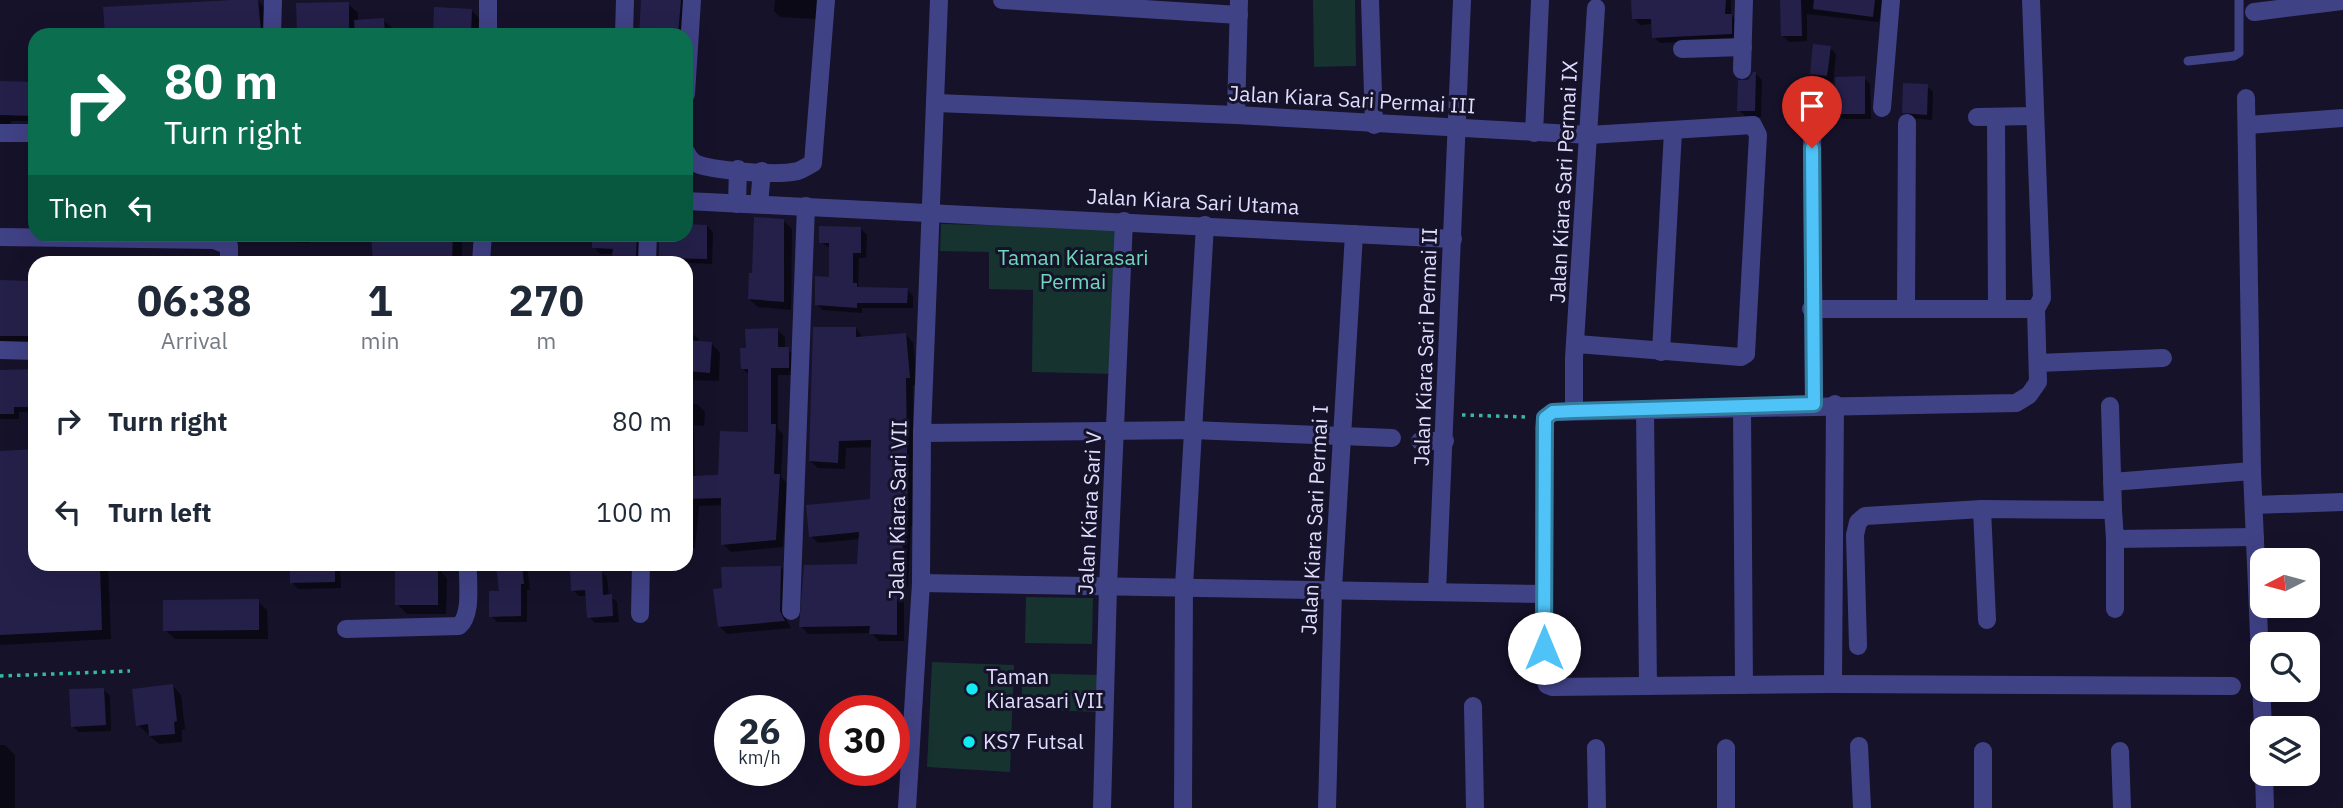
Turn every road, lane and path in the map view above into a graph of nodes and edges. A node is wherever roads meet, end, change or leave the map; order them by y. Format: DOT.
graph roads {
  1 [pos="273,0"];
  2 [pos="488,0"];
  3 [pos="625,0"];
  4 [pos="692,0"];
  5 [pos="826,0"];
  6 [pos="939,0"];
  7 [pos="1002,0"];
  8 [pos="1370,0"];
  9 [pos="1462,0"];
  10 [pos="1744,0"];
  11 [pos="1891,0"];
  12 [pos="2031,0"];
  13 [pos="2239,0"];
  14 [pos="1540,1"];
  15 [pos="2343,1"];
  16 [pos="1239,7"];
  17 [pos="1596,8"];
  18 [pos="2254,12"];
  19 [pos="272,28"];
  20 [pos="488,28"];
  21 [pos="624,28"];
  22 [pos="690,28"];
  23 [pos="1743,47"];
  24 [pos="1682,49"];
  25 [pos="2188,61"];
  26 [pos="1742,70"];
  27 [pos="2246,98"];
  28 [pos="936,103"];
  29 [pos="1882,108"];
  30 [pos="1236,115"];
  31 [pos="2035,116"];
  32 [pos="1977,117"];
  33 [pos="1996,117"];
  34 [pos="2343,118"];
  35 [pos="1812,121"];
  36 [pos="1907,123"];
  37 [pos="1374,125"];
  38 [pos="2248,125"];
  39 [pos="1459,129"];
  40 [pos="1673,131"];
  41 [pos="0,133"];
  42 [pos="28,133"];
  43 [pos="1534,133"];
  44 [pos="1589,135"];
  45 [pos="693,162"];
  46 [pos="738,169"];
  47 [pos="762,171"];
  48 [pos="693,201"];
  49 [pos="737,204"];
  50 [pos="760,204"];
  51 [pos="806,206"];
  52 [pos="930,212"];
  53 [pos="1124,221"];
  54 [pos="1205,225"];
  55 [pos="1354,234"];
  56 [pos="0,237"];
  57 [pos="28,237"];
  58 [pos="1453,239"];
  59 [pos="219,242"];
  60 [pos="229,256"];
  61 [pos="1811,309"];
  62 [pos="1906,309"];
  63 [pos="1997,309"];
  64 [pos="2036,309"];
  65 [pos="0,350"];
  66 [pos="28,351"];
  67 [pos="1576,351"];
  68 [pos="1661,352"];
  69 [pos="2163,358"];
  70 [pos="2038,363"];
  71 [pos="1814,404"];
  72 [pos="1835,404"];
  73 [pos="2110,406"];
  74 [pos="1742,408"];
  75 [pos="1644,410"];
  76 [pos="1574,411"];
  77 [pos="1446,415"];
  78 [pos="1545,418"];
  79 [pos="1192,430"];
  80 [pos="1117,431"];
  81 [pos="922,433"];
  82 [pos="1341,434"];
  83 [pos="1392,438"];
  84 [pos="1420,441"];
  85 [pos="1445,441"];
  86 [pos="2252,471"];
  87 [pos="2112,482"];
  88 [pos="2343,502"];
  89 [pos="2254,505"];
  90 [pos="1983,509"];
  91 [pos="2113,510"];
  92 [pos="2255,537"];
  93 [pos="2115,539"];
  94 [pos="468,571"];
  95 [pos="641,571"];
  96 [pos="920,583"];
  97 [pos="1184,586"];
  98 [pos="1108,587"];
  99 [pos="1333,589"];
  100 [pos="1437,592"];
  101 [pos="1544,594"];
  102 [pos="2115,609"];
  103 [pos="791,611"];
  104 [pos="640,614"];
  105 [pos="1987,620"];
  106 [pos="346,629"];
  107 [pos="1857,646"];
  108 [pos="130,670"];
  109 [pos="0,676"];
  110 [pos="1833,684"];
  111 [pos="1744,685"];
  112 [pos="1648,686"];
  113 [pos="2232,686"];
  114 [pos="1473,706"];
  115 [pos="2262,716"];
  116 [pos="1859,746"];
  117 [pos="1596,748"];
  118 [pos="1726,748"];
  119 [pos="1983,751"];
  120 [pos="2120,751"];
  121 [pos="2264,786"];
  122 [pos="907,808"];
  123 [pos="1102,808"];
  124 [pos="1183,808"];
  125 [pos="1326,808"];
  126 [pos="1475,808"];
  127 [pos="1597,808"];
  128 [pos="1726,808"];
  129 [pos="1862,808"];
  130 [pos="1983,808"];
  131 [pos="2122,808"];
  132 [pos="2265,808"];
  1 -- 19 [label="street"];
  2 -- 20 [label="street"];
  3 -- 21 [label="street"];
  4 -- 22 [label="street"];
  5 -- 47 [label="street"];
  6 -- 28 [label="street, Jalan Kiara Sari VII"];
  7 -- 16 [label="street"];
  8 -- 37 [label="street"];
  9 -- 39 [label="street, Jalan Kiara Sari Permai II"];
  10 -- 23 [label="street"];
  11 -- 29 [label="street"];
  12 -- 31 [label="street"];
  13 -- 25 [label="lane"];
  14 -- 43 [label="street"];
  15 -- 18 [label="street"];
  16 -- 30 [label="street"];
  17 -- 44 [label="street, Jalan Kiara Sari Permai IX"];
  23 -- 24 [label="street"];
  23 -- 26 [label="street"];
  27 -- 38 [label="street"];
  28 -- 30 [label="street, Jalan Kiara Sari Permai III"];
  28 -- 52 [label="street, Jalan Kiara Sari VII"];
  30 -- 37 [label="street, Jalan Kiara Sari Permai III"];
  31 -- 33 [label="street"];
  31 -- 64 [label="street"];
  32 -- 33 [label="street"];
  33 -- 63 [label="street"];
  34 -- 38 [label="street"];
  35 -- 61 [label="street"];
  36 -- 62 [label="street"];
  37 -- 39 [label="street, Jalan Kiara Sari Permai III"];
  38 -- 86 [label="street"];
  39 -- 43 [label="street, Jalan Kiara Sari Permai III"];
  39 -- 58 [label="street, Jalan Kiara Sari Permai II"];
  40 -- 44 [label="street, Jalan Kiara Sari Permai III"];
  40 -- 68 [label="street"];
  40 -- 68 [label="street, Jalan Kiara Sari Permai III"];
  41 -- 42 [label="street"];
  43 -- 44 [label="street, Jalan Kiara Sari Permai III"];
  44 -- 67 [label="street, Jalan Kiara Sari Permai IX"];
  45 -- 46 [label="street"];
  46 -- 47 [label="street"];
  46 -- 49 [label="street"];
  47 -- 50 [label="street"];
  48 -- 49 [label="street, Jalan Kiara Sari Utama"];
  49 -- 50 [label="street, Jalan Kiara Sari Utama"];
  50 -- 51 [label="street, Jalan Kiara Sari Utama"];
  51 -- 52 [label="street, Jalan Kiara Sari Utama"];
  51 -- 103 [label="street"];
  52 -- 53 [label="street, Jalan Kiara Sari Utama"];
  52 -- 81 [label="street, Jalan Kiara Sari VII"];
  53 -- 54 [label="street, Jalan Kiara Sari Utama"];
  53 -- 80 [label="street, Jalan Kiara Sari V"];
  54 -- 55 [label="street, Jalan Kiara Sari Utama"];
  54 -- 79 [label="street"];
  55 -- 58 [label="street, Jalan Kiara Sari Utama"];
  55 -- 82 [label="street, Jalan Kiara Sari Permai I"];
  56 -- 57 [label="street"];
  58 -- 77 [label="street, Jalan Kiara Sari Permai II"];
  59 -- 60 [label="street"];
  61 -- 62 [label="street"];
  61 -- 71 [label="street"];
  62 -- 63 [label="street"];
  63 -- 64 [label="street"];
  64 -- 70 [label="street"];
  65 -- 66 [label="street"];
  67 -- 68 [label="street"];
  67 -- 76 [label="street, Jalan Kiara Sari Permai IX"];
  69 -- 70 [label="street"];
  70 -- 72 [label="street"];
  71 -- 72 [label="street"];
  71 -- 74 [label="street"];
  72 -- 110 [label="street"];
  73 -- 87 [label="street"];
  74 -- 75 [label="street"];
  74 -- 111 [label="street"];
  75 -- 76 [label="street"];
  75 -- 112 [label="street"];
  76 -- 78 [label="street"];
  77 -- 78 [label="path"];
  77 -- 85 [label="street, Jalan Kiara Sari Permai II"];
  78 -- 101 [label="street"];
  79 -- 80 [label="street"];
  79 -- 82 [label="street"];
  79 -- 97 [label="street"];
  80 -- 81 [label="street"];
  80 -- 98 [label="street, Jalan Kiara Sari V"];
  81 -- 96 [label="street, Jalan Kiara Sari VII"];
  82 -- 83 [label="street"];
  82 -- 99 [label="street, Jalan Kiara Sari Permai I"];
  84 -- 85 [label="street"];
  85 -- 100 [label="street, Jalan Kiara Sari Permai II"];
  86 -- 87 [label="street"];
  86 -- 89 [label="street"];
  87 -- 91 [label="street"];
  88 -- 89 [label="street"];
  89 -- 92 [label="street"];
  90 -- 91 [label="street"];
  90 -- 105 [label="street"];
  90 -- 107 [label="street"];
  91 -- 93 [label="street"];
  92 -- 93 [label="street"];
  92 -- 115 [label="street"];
  93 -- 102 [label="street"];
  94 -- 106 [label="street"];
  95 -- 104 [label="street"];
  96 -- 98 [label="street"];
  96 -- 122 [label="street, Jalan Kiara Sari VII"];
  97 -- 98 [label="street"];
  97 -- 99 [label="street"];
  97 -- 124 [label="street"];
  98 -- 123 [label="street, Jalan Kiara Sari V"];
  99 -- 100 [label="street"];
  99 -- 125 [label="street, Jalan Kiara Sari Permai I"];
  100 -- 101 [label="street"];
  101 -- 112 [label="street"];
  108 -- 109 [label="path"];
  110 -- 111 [label="street"];
  110 -- 113 [label="street"];
  111 -- 112 [label="street"];
  114 -- 126 [label="street"];
  116 -- 129 [label="street"];
  117 -- 127 [label="street"];
  118 -- 128 [label="street"];
  119 -- 130 [label="street"];
  120 -- 131 [label="street"];
  121 -- 132 [label="street"];
}
